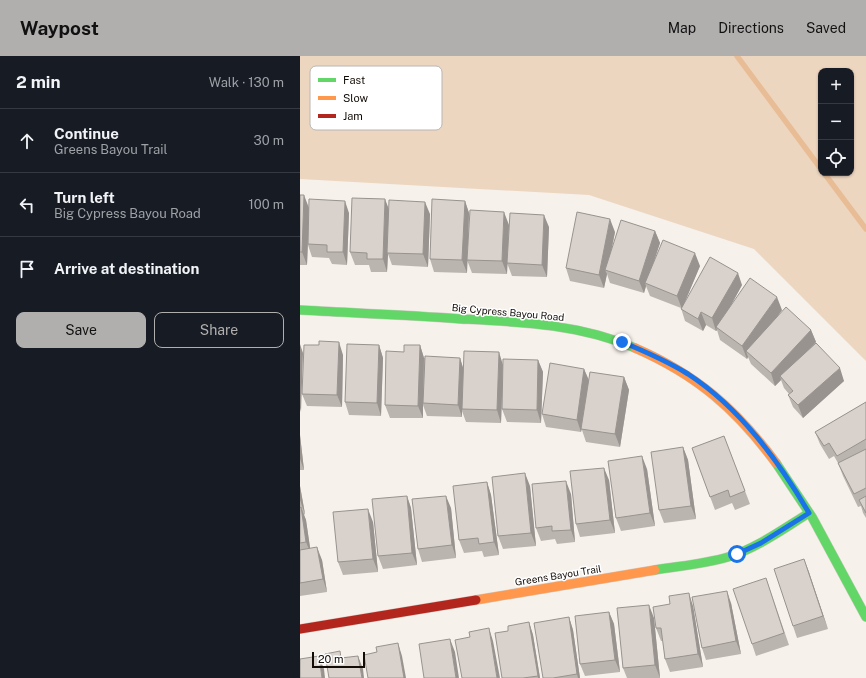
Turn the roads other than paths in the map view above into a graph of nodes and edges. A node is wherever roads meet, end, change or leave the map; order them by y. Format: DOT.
graph roads {
  1 [pos="300,310"];
  2 [pos="809,513"];
  3 [pos="866,617"];
  4 [pos="300,629"];
  1 -- 2 [label="street, Big Cypress Bayou Road"];
  2 -- 3 [label="street, Big Cypress Bayou Road"];
  2 -- 4 [label="street, Greens Bayou Trail"];
}
